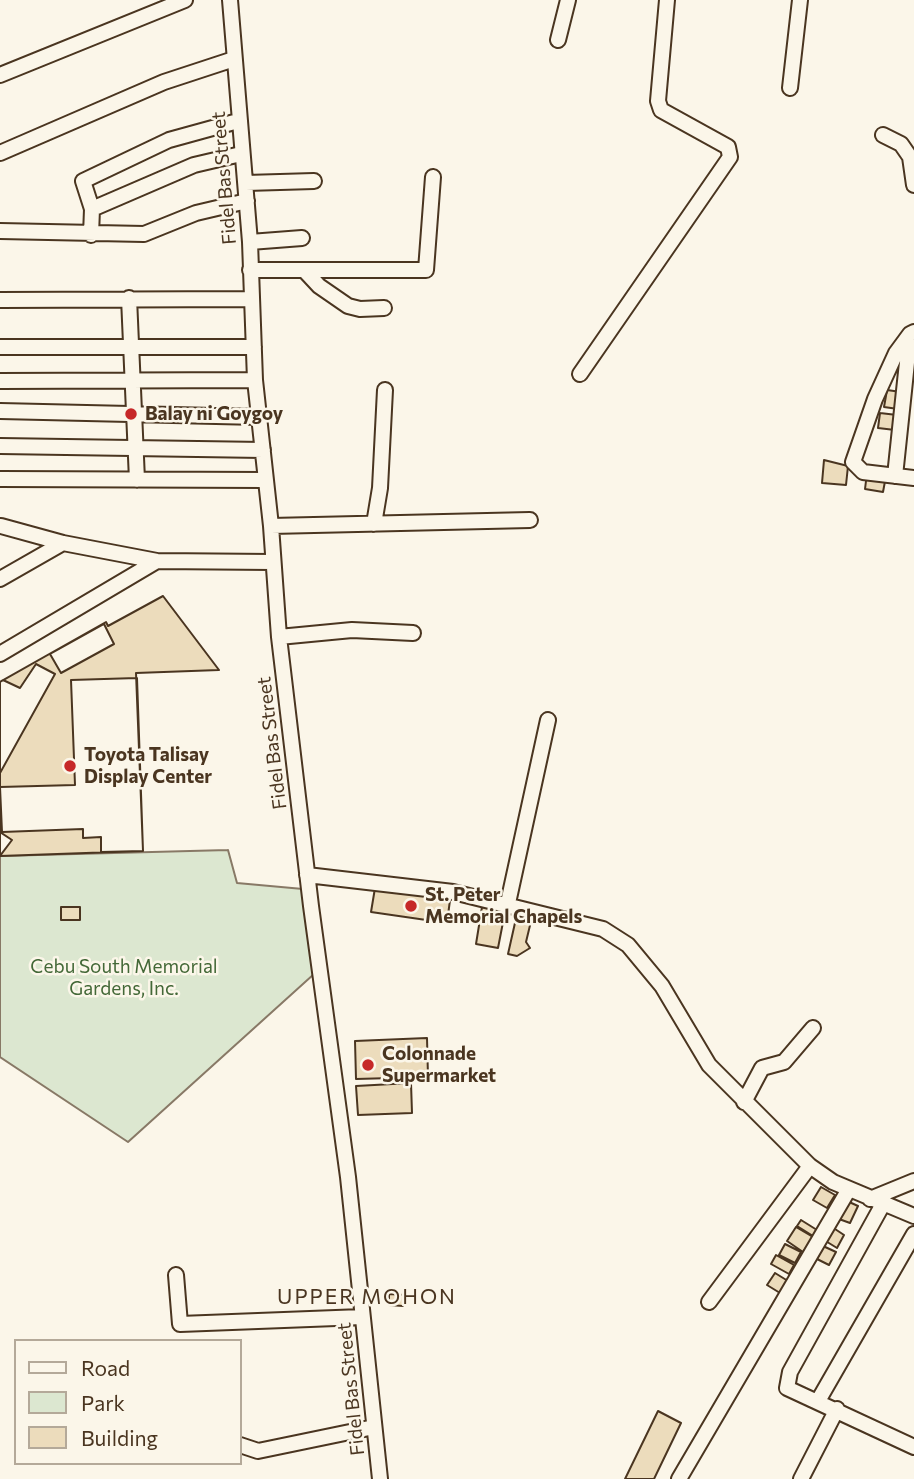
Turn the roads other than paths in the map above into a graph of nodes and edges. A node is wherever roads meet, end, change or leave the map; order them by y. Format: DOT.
graph roads {
  1 [pos="185,0"];
  2 [pos="230,0"];
  3 [pos="568,0"];
  4 [pos="667,0"];
  5 [pos="800,0"];
  6 [pos="558,40"];
  7 [pos="234,59"];
  8 [pos="0,75"];
  9 [pos="790,89"];
  10 [pos="239,121"];
  11 [pos="883,135"];
  12 [pos="0,153"];
  13 [pos="241,154"];
  14 [pos="433,177"];
  15 [pos="314,181"];
  16 [pos="246,183"];
  17 [pos="914,185"];
  18 [pos="247,201"];
  19 [pos="92,209"];
  20 [pos="0,231"];
  21 [pos="91,235"];
  22 [pos="302,238"];
  23 [pos="250,242"];
  24 [pos="250,270"];
  25 [pos="305,271"];
  26 [pos="129,298"];
  27 [pos="251,299"];
  28 [pos="0,300"];
  29 [pos="384,308"];
  30 [pos="912,333"];
  31 [pos="0,346"];
  32 [pos="129,347"];
  33 [pos="254,347"];
  34 [pos="580,374"];
  35 [pos="255,380"];
  36 [pos="131,381"];
  37 [pos="0,382"];
  38 [pos="385,390"];
  39 [pos="0,411"];
  40 [pos="134,414"];
  41 [pos="259,417"];
  42 [pos="0,446"];
  43 [pos="135,447"];
  44 [pos="263,450"];
  45 [pos="895,476"];
  46 [pos="914,478"];
  47 [pos="0,479"];
  48 [pos="137,480"];
  49 [pos="266,480"];
  50 [pos="530,520"];
  51 [pos="374,524"];
  52 [pos="1,526"];
  53 [pos="271,526"];
  54 [pos="63,543"];
  55 [pos="157,561"];
  56 [pos="272,562"];
  57 [pos="0,579"];
  58 [pos="413,633"];
  59 [pos="279,637"];
  60 [pos="0,654"];
  61 [pos="548,719"];
  62 [pos="307,874"];
  63 [pos="508,903"];
  64 [pos="813,1028"];
  65 [pos="744,1101"];
  66 [pos="810,1166"];
  67 [pos="914,1181"];
  68 [pos="849,1189"];
  69 [pos="877,1202"];
  70 [pos="914,1216"];
  71 [pos="914,1234"];
  72 [pos="176,1275"];
  73 [pos="709,1302"];
  74 [pos="362,1317"];
  75 [pos="818,1401"];
  76 [pos="837,1409"];
  77 [pos="374,1427"];
  78 [pos="242,1446"];
  79 [pos="914,1447"];
  80 [pos="380,1479"];
  81 [pos="679,1479"];
  82 [pos="801,1479"];
  1 -- 8 [label="street"];
  2 -- 7 [label="street, Fidel Bas Street"];
  3 -- 6 [label="street"];
  4 -- 34 [label="street"];
  5 -- 9 [label="street"];
  7 -- 10 [label="street, Fidel Bas Street"];
  7 -- 12 [label="street"];
  10 -- 13 [label="street, Fidel Bas Street"];
  10 -- 19 [label="street"];
  11 -- 17 [label="street"];
  13 -- 16 [label="street, Fidel Bas Street"];
  13 -- 19 [label="street"];
  14 -- 25 [label="street"];
  15 -- 16 [label="street"];
  16 -- 18 [label="street, Fidel Bas Street"];
  18 -- 21 [label="street"];
  18 -- 23 [label="street, Fidel Bas Street"];
  19 -- 21 [label="street"];
  20 -- 21 [label="street"];
  22 -- 23 [label="street"];
  23 -- 24 [label="street, Fidel Bas Street"];
  24 -- 25 [label="street"];
  24 -- 27 [label="street, Fidel Bas Street"];
  25 -- 29 [label="street"];
  26 -- 27 [label="street"];
  26 -- 28 [label="street"];
  26 -- 32 [label="street"];
  27 -- 33 [label="street, Fidel Bas Street"];
  30 -- 45 [label="street"];
  30 -- 45 [label="street"];
  31 -- 32 [label="street"];
  32 -- 33 [label="street"];
  32 -- 36 [label="street"];
  33 -- 35 [label="street, Fidel Bas Street"];
  35 -- 36 [label="street"];
  35 -- 41 [label="street, Fidel Bas Street"];
  36 -- 37 [label="street"];
  36 -- 40 [label="street"];
  38 -- 51 [label="street"];
  39 -- 40 [label="street"];
  40 -- 41 [label="street"];
  40 -- 43 [label="street"];
  41 -- 44 [label="street, Fidel Bas Street"];
  42 -- 43 [label="street"];
  43 -- 44 [label="street"];
  43 -- 48 [label="street"];
  44 -- 49 [label="street, Fidel Bas Street"];
  45 -- 46 [label="street"];
  47 -- 48 [label="street"];
  48 -- 49 [label="street"];
  49 -- 53 [label="street, Fidel Bas Street"];
  50 -- 51 [label="street"];
  51 -- 53 [label="street"];
  52 -- 54 [label="street"];
  53 -- 56 [label="street, Fidel Bas Street"];
  54 -- 55 [label="street"];
  54 -- 57 [label="street"];
  55 -- 56 [label="street"];
  55 -- 60 [label="street"];
  56 -- 59 [label="street, Fidel Bas Street"];
  58 -- 59 [label="street"];
  59 -- 62 [label="street, Fidel Bas Street"];
  61 -- 63 [label="street"];
  62 -- 63 [label="street"];
  62 -- 74 [label="street, Fidel Bas Street"];
  63 -- 65 [label="street"];
  64 -- 65 [label="street"];
  65 -- 66 [label="street"];
  66 -- 68 [label="street"];
  66 -- 73 [label="street"];
  67 -- 69 [label="street"];
  68 -- 69 [label="street"];
  68 -- 81 [label="street"];
  69 -- 70 [label="street"];
  69 -- 75 [label="street"];
  71 -- 75 [label="street"];
  72 -- 74 [label="street"];
  74 -- 77 [label="street, Fidel Bas Street"];
  75 -- 76 [label="street"];
  76 -- 79 [label="street"];
  76 -- 82 [label="street"];
  77 -- 78 [label="street"];
  77 -- 80 [label="street, Fidel Bas Street"];
}
